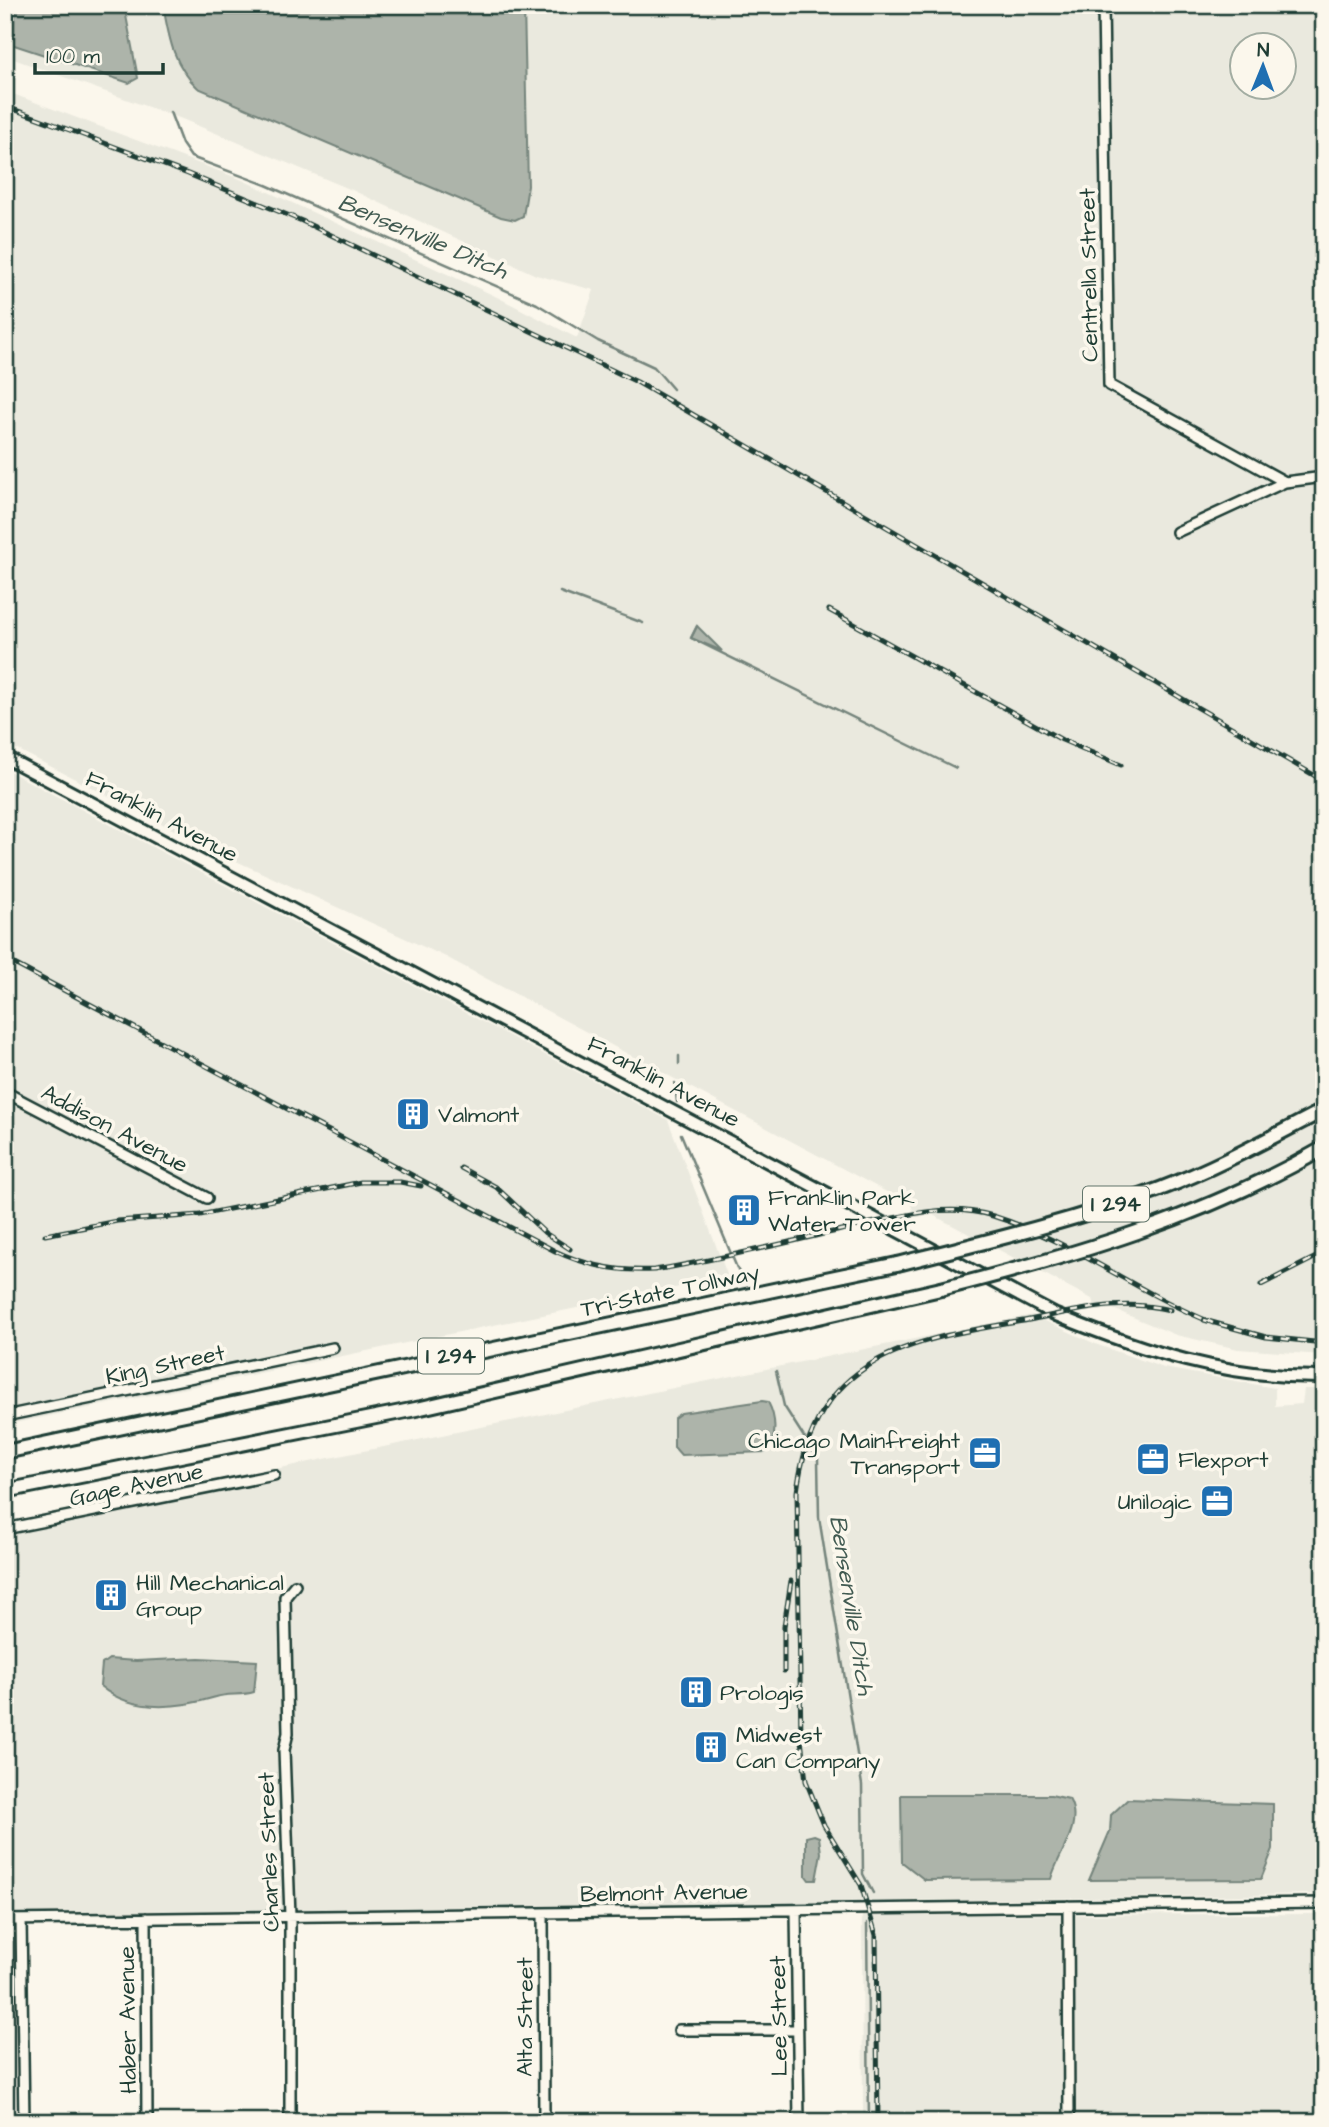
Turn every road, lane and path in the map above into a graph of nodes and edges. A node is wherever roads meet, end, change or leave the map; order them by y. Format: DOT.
graph roads {
  1 [pos="1103,5"];
  2 [pos="1324,477"];
  3 [pos="1285,482"];
  4 [pos="1177,532"];
  5 [pos="5,757"];
  6 [pos="5,1092"];
  7 [pos="1324,1110"];
  8 [pos="1324,1148"];
  9 [pos="206,1198"];
  10 [pos="333,1348"];
  11 [pos="1324,1377"];
  12 [pos="5,1416"];
  13 [pos="5,1452"];
  14 [pos="274,1475"];
  15 [pos="5,1491"];
  16 [pos="5,1530"];
  17 [pos="295,1585"];
  18 [pos="1324,1903"];
  19 [pos="1068,1906"];
  20 [pos="796,1910"];
  21 [pos="543,1913"];
  22 [pos="290,1916"];
  23 [pos="146,1918"];
  24 [pos="5,1920"];
  25 [pos="21,1920"];
  26 [pos="679,2030"];
  27 [pos="797,2030"];
  28 [pos="24,2122"];
  29 [pos="147,2122"];
  30 [pos="290,2122"];
  31 [pos="544,2122"];
  32 [pos="799,2122"];
  33 [pos="1069,2122"];
  1 -- 3 [label="street, Centrella Street"];
  2 -- 3 [label="street"];
  3 -- 4 [label="street"];
  5 -- 11 [label="main road, Franklin Avenue"];
  6 -- 9 [label="street, Addison Avenue"];
  7 -- 13 [label="highway, Tri-State Tollway / I 294, bridge"];
  8 -- 15 [label="highway, I 294, bridge"];
  10 -- 12 [label="street, King Street"];
  14 -- 16 [label="street, Gage Avenue"];
  17 -- 22 [label="street, Charles Street"];
  18 -- 19 [label="street, Belmont Avenue"];
  19 -- 20 [label="street, Belmont Avenue"];
  19 -- 33 [label="street"];
  20 -- 21 [label="street, Belmont Avenue"];
  20 -- 27 [label="street, Lee Street"];
  21 -- 22 [label="street, Belmont Avenue"];
  21 -- 31 [label="street, Alta Street"];
  22 -- 23 [label="street, Belmont Avenue"];
  22 -- 30 [label="street, Charles Street"];
  23 -- 25 [label="street, Belmont Avenue"];
  23 -- 29 [label="street, Haber Avenue"];
  24 -- 25 [label="street, Belmont Avenue"];
  25 -- 28 [label="street"];
  26 -- 27 [label="street"];
  27 -- 32 [label="street, Lee Street"];
}
